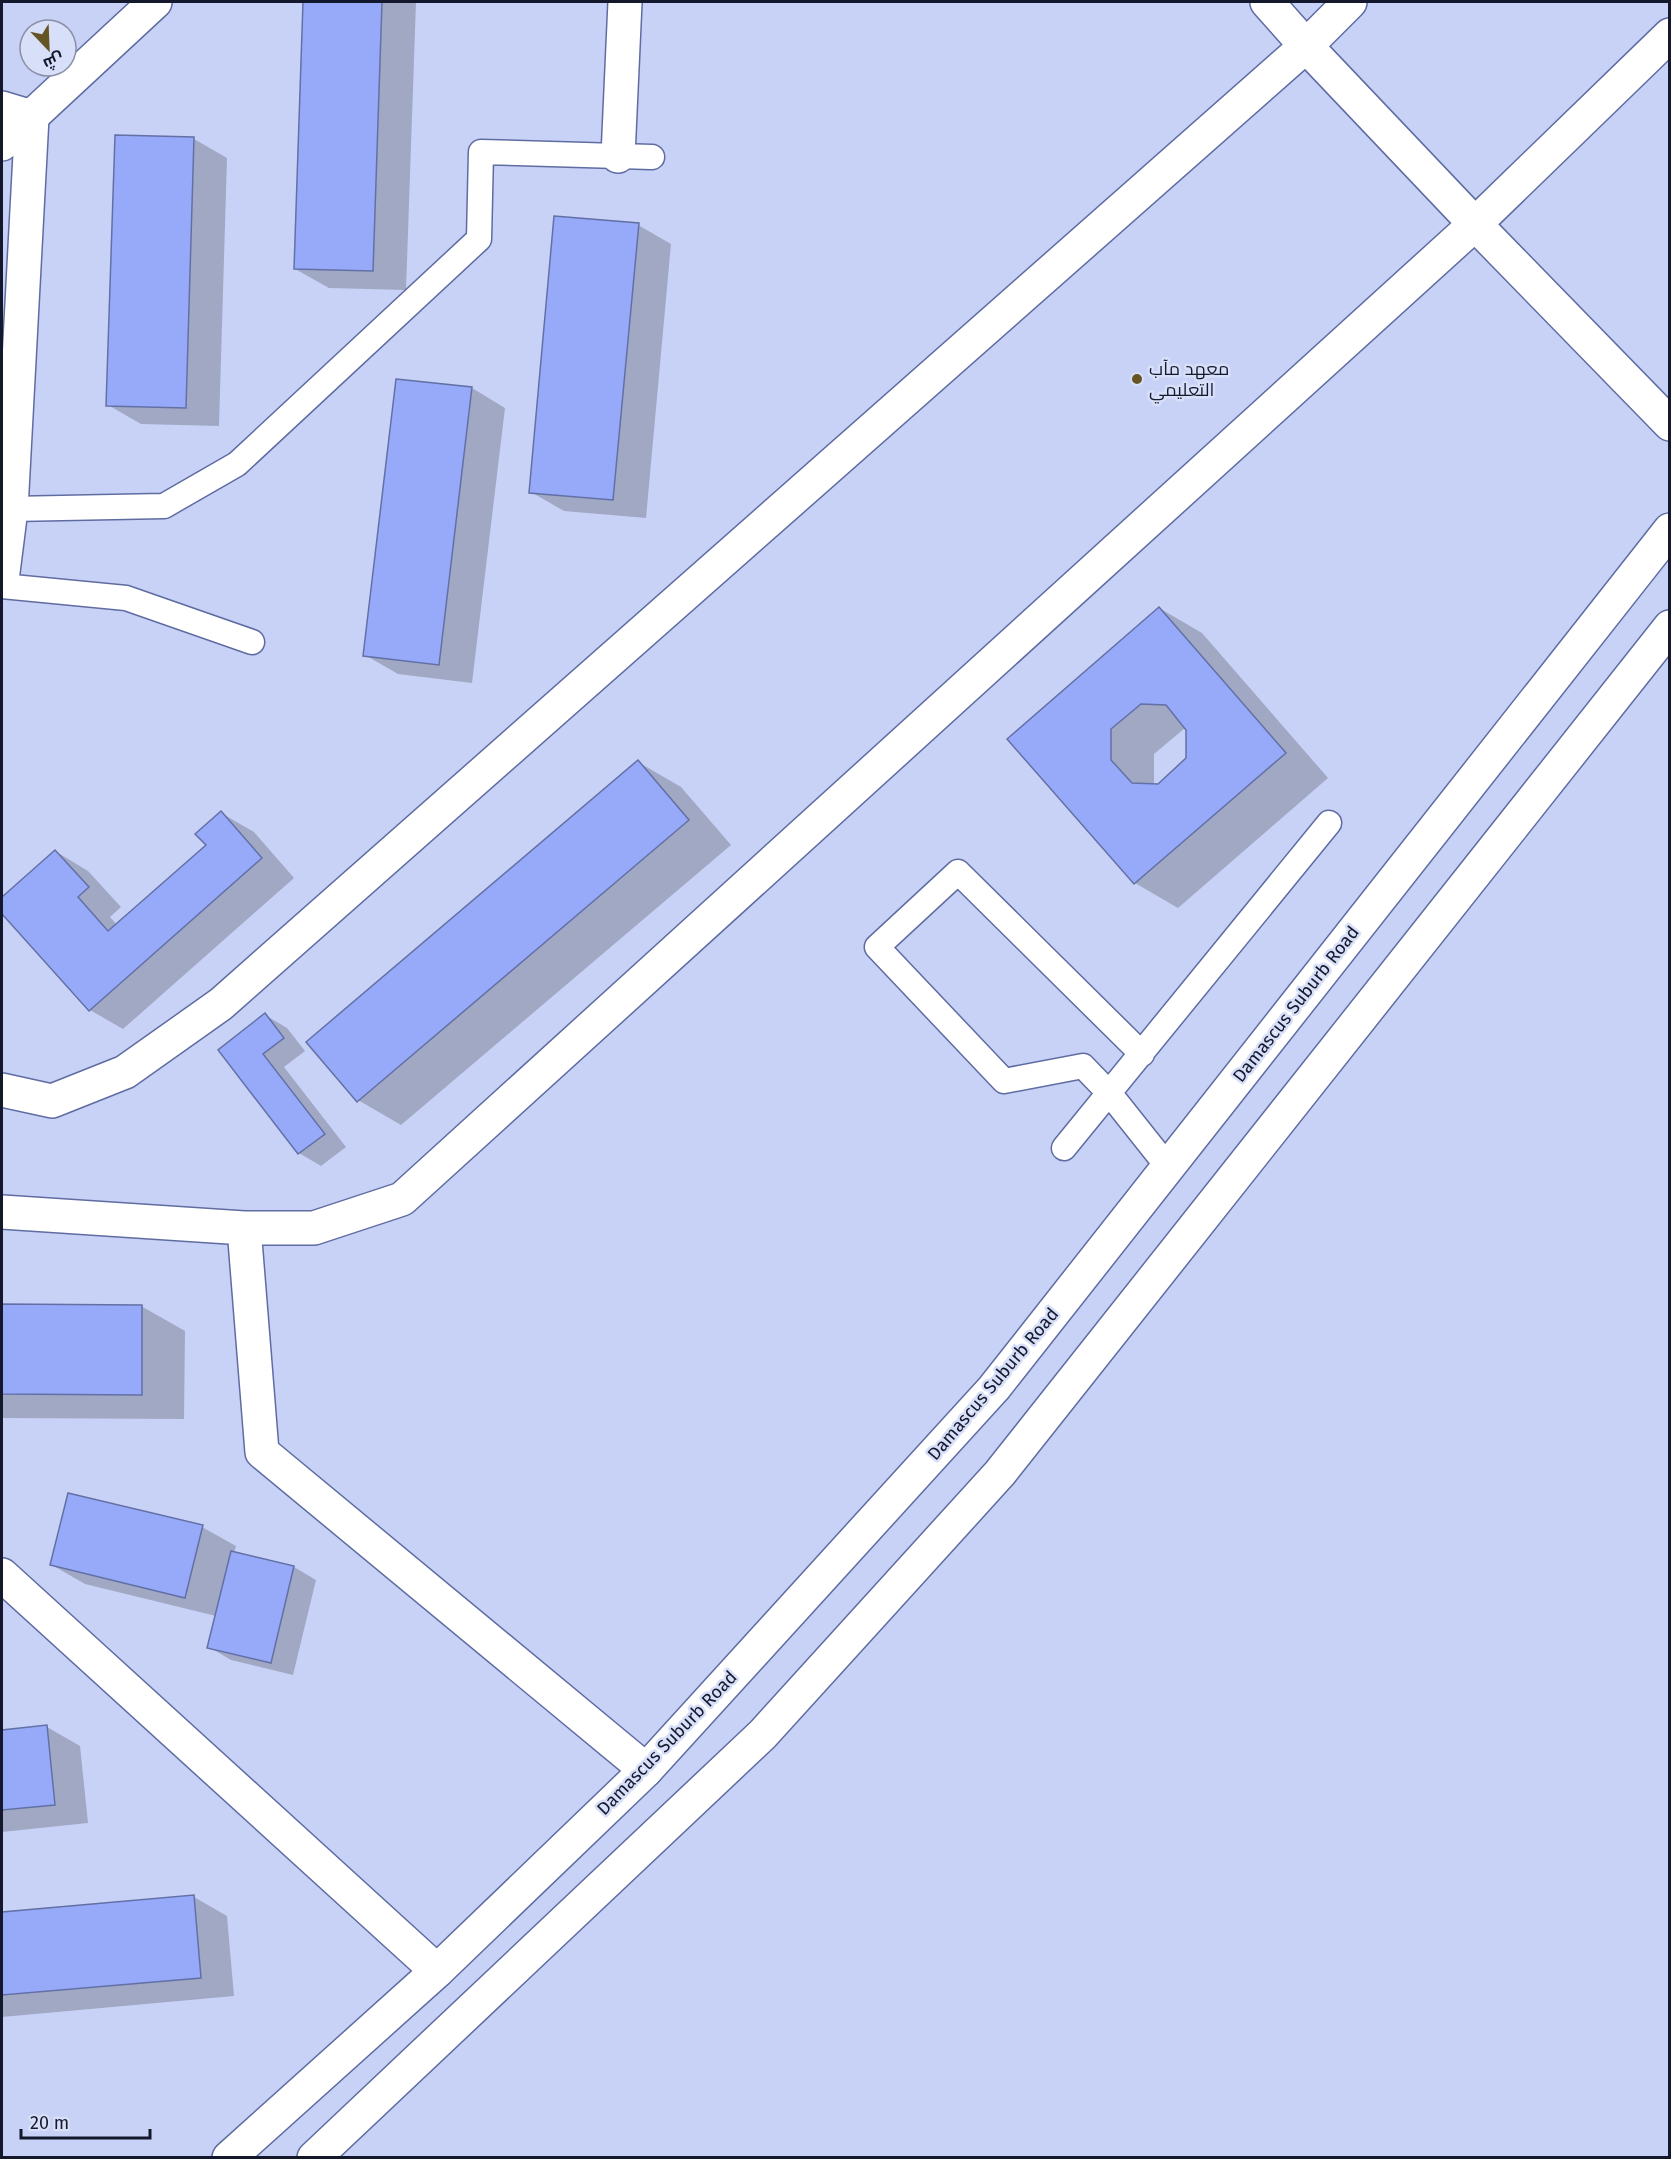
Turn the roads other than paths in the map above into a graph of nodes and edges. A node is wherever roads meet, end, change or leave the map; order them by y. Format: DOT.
graph roads {
  1 [pos="155,2"];
  2 [pos="625,2"];
  3 [pos="1267,2"];
  4 [pos="1350,2"];
  5 [pos="1670,35"];
  6 [pos="1306,46"];
  7 [pos="17,112"];
  8 [pos="2,144"];
  9 [pos="618,156"];
  10 [pos="652,157"];
  11 [pos="1474,224"];
  12 [pos="12,279"];
  13 [pos="1670,423"];
  14 [pos="11,509"];
  15 [pos="1670,530"];
  16 [pos="2,580"];
  17 [pos="2,586"];
  18 [pos="1670,627"];
  19 [pos="252,642"];
  20 [pos="1329,823"];
  21 [pos="1142,1054"];
  22 [pos="2,1090"];
  23 [pos="1110,1094"];
  24 [pos="1064,1148"];
  25 [pos="1168,1167"];
  26 [pos="2,1212"];
  27 [pos="244,1228"];
  28 [pos="2,1575"];
  29 [pos="646,1770"];
  30 [pos="437,1971"];
  31 [pos="229,2157"];
  32 [pos="314,2157"];
  1 -- 7 [label="street"];
  2 -- 9 [label="street"];
  3 -- 6 [label="street"];
  4 -- 6 [label="street"];
  5 -- 11 [label="street"];
  6 -- 11 [label="street"];
  6 -- 22 [label="street"];
  7 -- 8 [label="street"];
  7 -- 12 [label="street"];
  9 -- 10 [label="lane"];
  9 -- 14 [label="lane"];
  11 -- 13 [label="street"];
  11 -- 27 [label="street"];
  12 -- 14 [label="street"];
  14 -- 16 [label="street"];
  15 -- 25 [label="street, Damascus Suburb Road"];
  17 -- 19 [label="lane"];
  18 -- 32 [label="street"];
  20 -- 21 [label="lane"];
  21 -- 23 [label="lane"];
  21 -- 23 [label="lane"];
  23 -- 24 [label="lane"];
  23 -- 25 [label="lane"];
  25 -- 29 [label="street, Damascus Suburb Road"];
  26 -- 27 [label="street"];
  27 -- 29 [label="street"];
  28 -- 30 [label="street"];
  29 -- 30 [label="street, Damascus Suburb Road"];
  30 -- 31 [label="street, Damascus Suburb Road"];
}
